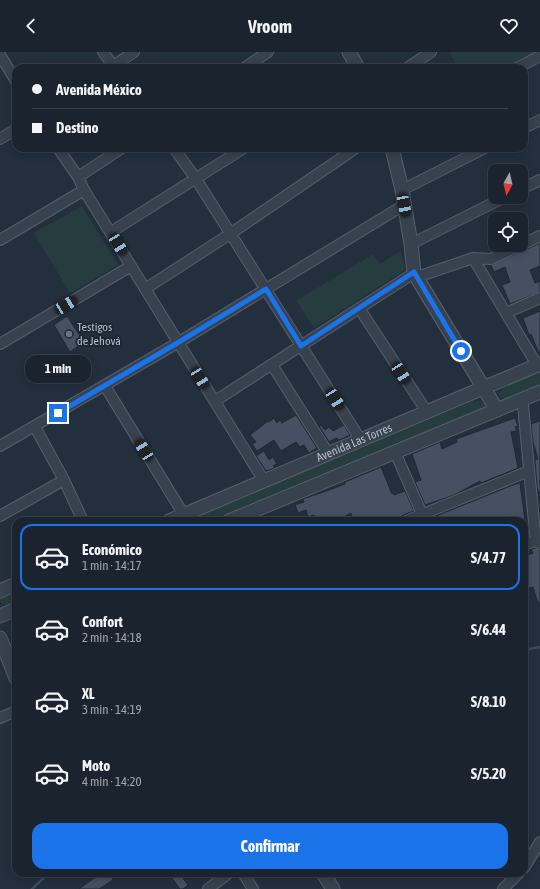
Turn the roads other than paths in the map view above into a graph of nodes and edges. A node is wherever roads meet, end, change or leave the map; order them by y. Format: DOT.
graph roads {
  1 [pos="103,52"];
  2 [pos="134,52"];
  3 [pos="268,52"];
  4 [pos="349,52"];
  5 [pos="431,52"];
  6 [pos="0,55"];
  7 [pos="540,56"];
  8 [pos="111,64"];
  9 [pos="117,64"];
  10 [pos="250,64"];
  11 [pos="356,64"];
  12 [pos="413,64"];
  13 [pos="525,64"];
  14 [pos="12,74"];
  15 [pos="540,120"];
  16 [pos="528,126"];
  17 [pos="12,132"];
  18 [pos="0,139"];
  19 [pos="61,152"];
  20 [pos="116,152"];
  21 [pos="177,152"];
  22 [pos="238,152"];
  23 [pos="350,152"];
  24 [pos="393,152"];
  25 [pos="477,152"];
  26 [pos="78,177"];
  27 [pos="196,178"];
  28 [pos="540,180"];
  29 [pos="528,186"];
  30 [pos="84,190"];
  31 [pos="402,190"];
  32 [pos="492,204"];
  33 [pos="404,205"];
  34 [pos="112,232"];
  35 [pos="230,234"];
  36 [pos="540,236"];
  37 [pos="0,240"];
  38 [pos="411,244"];
  39 [pos="473,258"];
  40 [pos="131,266"];
  41 [pos="416,275"];
  42 [pos="145,289"];
  43 [pos="266,289"];
  44 [pos="540,298"];
  45 [pos="359,308"];
  46 [pos="506,313"];
  47 [pos="179,342"];
  48 [pos="0,344"];
  49 [pos="301,346"];
  50 [pos="539,364"];
  51 [pos="272,365"];
  52 [pos="105,386"];
  53 [pos="483,389"];
  54 [pos="540,392"];
  55 [pos="520,400"];
  56 [pos="215,402"];
  57 [pos="497,410"];
  58 [pos="427,412"];
  59 [pos="35,427"];
  60 [pos="360,439"];
  61 [pos="0,446"];
  62 [pos="395,452"];
  63 [pos="328,453"];
  64 [pos="529,471"];
  65 [pos="64,480"];
  66 [pos="264,481"];
  67 [pos="422,514"];
  68 [pos="184,515"];
  69 [pos="0,516"];
  70 [pos="81,517"];
  71 [pos="179,517"];
  72 [pos="247,517"];
  73 [pos="415,517"];
  74 [pos="539,541"];
  75 [pos="528,544"];
  76 [pos="12,586"];
  77 [pos="0,591"];
  78 [pos="12,611"];
  79 [pos="0,616"];
  80 [pos="0,638"];
  81 [pos="12,661"];
  82 [pos="12,713"];
  83 [pos="0,718"];
  84 [pos="540,842"];
  85 [pos="528,862"];
  86 [pos="224,877"];
  87 [pos="246,877"];
  88 [pos="326,877"];
  89 [pos="515,877"];
  90 [pos="208,889"];
  91 [pos="253,889"];
  92 [pos="333,889"];
  93 [pos="503,889"];
  1 -- 8 [label="street"];
  2 -- 9 [label="street"];
  3 -- 10 [label="street"];
  4 -- 11 [label="street"];
  5 -- 12 [label="street"];
  6 -- 14 [label="street"];
  7 -- 13 [label="street"];
  15 -- 16 [label="street"];
  17 -- 18 [label="street"];
  19 -- 26 [label="street"];
  20 -- 26 [label="street"];
  21 -- 27 [label="street"];
  22 -- 27 [label="street"];
  23 -- 35 [label="street"];
  24 -- 31 [label="street"];
  25 -- 31 [label="street"];
  26 -- 30 [label="street"];
  27 -- 34 [label="street"];
  27 -- 35 [label="street"];
  28 -- 29 [label="street"];
  30 -- 34 [label="street"];
  30 -- 37 [label="street"];
  31 -- 33 [label="street"];
  32 -- 38 [label="street"];
  33 -- 38 [label="street"];
  33 -- 43 [label="street"];
  34 -- 40 [label="street"];
  35 -- 42 [label="street"];
  35 -- 43 [label="street"];
  36 -- 39 [label="street"];
  38 -- 41 [label="street"];
  39 -- 41 [label="street"];
  39 -- 46 [label="street"];
  40 -- 42 [label="street"];
  40 -- 48 [label="street"];
  41 -- 45 [label="street"];
  41 -- 53 [label="street"];
  42 -- 47 [label="street"];
  43 -- 47 [label="street"];
  43 -- 49 [label="street"];
  44 -- 46 [label="street"];
  45 -- 49 [label="street"];
  45 -- 58 [label="street"];
  46 -- 50 [label="street"];
  47 -- 52 [label="street"];
  47 -- 56 [label="street"];
  49 -- 51 [label="street"];
  49 -- 60 [label="street"];
  50 -- 53 [label="street, Avenida Las Torres"];
  51 -- 56 [label="street"];
  51 -- 63 [label="street"];
  52 -- 59 [label="street"];
  52 -- 68 [label="street"];
  53 -- 57 [label="street"];
  53 -- 58 [label="street, Avenida Las Torres"];
  54 -- 55 [label="street, Avenida Las Torres"];
  55 -- 57 [label="street, Avenida Las Torres"];
  55 -- 64 [label="street"];
  56 -- 66 [label="street"];
  57 -- 62 [label="street, Avenida Las Torres"];
  58 -- 60 [label="street, Avenida Las Torres"];
  59 -- 61 [label="street"];
  59 -- 65 [label="street"];
  60 -- 63 [label="street, Avenida Las Torres"];
  62 -- 67 [label="street"];
  62 -- 72 [label="street, Avenida Las Torres"];
  63 -- 66 [label="street, Avenida Las Torres"];
  64 -- 67 [label="street"];
  64 -- 74 [label="street"];
  65 -- 69 [label="street"];
  65 -- 70 [label="street"];
  66 -- 68 [label="street, Avenida Las Torres"];
  67 -- 73 [label="street"];
  68 -- 71 [label="street, Avenida Las Torres"];
  74 -- 75 [label="street"];
  76 -- 77 [label="street"];
  78 -- 79 [label="street"];
  80 -- 81 [label="street"];
  82 -- 83 [label="street"];
  84 -- 85 [label="street"];
  86 -- 90 [label="street"];
  87 -- 91 [label="street"];
  88 -- 92 [label="street"];
  89 -- 93 [label="street"];
}
